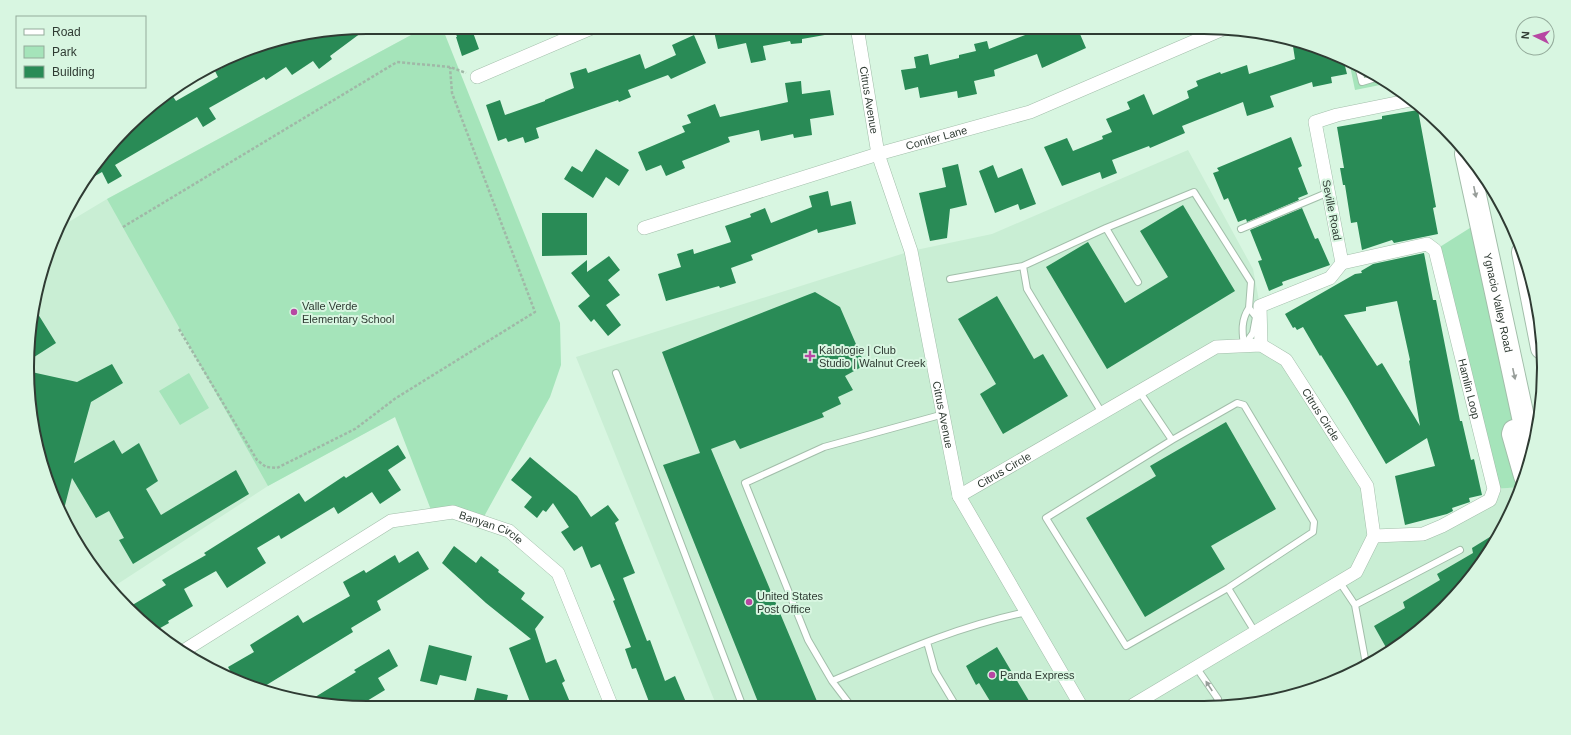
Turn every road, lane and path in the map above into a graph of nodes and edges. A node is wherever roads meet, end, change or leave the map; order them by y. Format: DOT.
graph roads {
  1 [pos="578,34"];
  2 [pos="858,34"];
  3 [pos="1211,34"];
  4 [pos="450,68"];
  5 [pos="1360,73"];
  6 [pos="477,77"];
  7 [pos="1371,79"];
  8 [pos="1405,101"];
  9 [pos="878,154"];
  10 [pos="1468,164"];
  11 [pos="1329,192"];
  12 [pos="123,227"];
  13 [pos="644,228"];
  14 [pos="1106,228"];
  15 [pos="1241,229"];
  16 [pos="1342,263"];
  17 [pos="1023,266"];
  18 [pos="950,279"];
  19 [pos="1138,282"];
  20 [pos="1248,308"];
  21 [pos="179,329"];
  22 [pos="1261,345"];
  23 [pos="1244,346"];
  24 [pos="616,373"];
  25 [pos="1139,391"];
  26 [pos="1519,398"];
  27 [pos="1102,413"];
  28 [pos="944,414"];
  29 [pos="1172,440"];
  30 [pos="1529,442"];
  31 [pos="1522,466"];
  32 [pos="959,496"];
  33 [pos="1374,536"];
  34 [pos="1460,550"];
  35 [pos="1339,582"];
  36 [pos="1228,588"];
  37 [pos="1356,605"];
  38 [pos="1027,612"];
  39 [pos="1255,632"];
  40 [pos="927,642"];
  41 [pos="188,648"];
  42 [pos="1365,659"];
  43 [pos="1196,667"];
  44 [pos="832,681"];
  45 [pos="1216,700"];
  46 [pos="610,701"];
  47 [pos="741,701"];
  48 [pos="847,701"];
  49 [pos="953,701"];
  50 [pos="1078,701"];
  51 [pos="1143,701"];
  1 -- 6 [label="street"];
  2 -- 9 [label="street, Citrus Avenue"];
  3 -- 9 [label="street, Conifer Lane"];
  4 -- 6 [label="path"];
  4 -- 12 [label="path"];
  4 -- 21 [label="path"];
  5 -- 7 [label="lane"];
  8 -- 11 [label="street, Seville Road"];
  9 -- 13 [label="street, Conifer Lane"];
  9 -- 28 [label="street, Citrus Avenue"];
  10 -- 26 [label="highway, Ygnacio Valley Road, one-way"];
  11 -- 15 [label="lane"];
  11 -- 16 [label="street, Seville Road"];
  14 -- 17 [label="lane"];
  14 -- 19 [label="lane"];
  14 -- 20 [label="lane"];
  16 -- 22 [label="street"];
  16 -- 33 [label="street, Hamlin Loop"];
  17 -- 18 [label="lane"];
  17 -- 27 [label="lane"];
  20 -- 23 [label="lane"];
  20 -- 23 [label="lane"];
  22 -- 23 [label="street, Citrus Circle"];
  22 -- 33 [label="street, Citrus Circle"];
  23 -- 25 [label="street, Citrus Circle"];
  24 -- 47 [label="lane"];
  25 -- 27 [label="street, Citrus Circle"];
  25 -- 29 [label="lane"];
  26 -- 30 [label="highway, Ygnacio Valley Road"];
  26 -- 31 [label="highway"];
  27 -- 32 [label="street, Citrus Circle"];
  28 -- 32 [label="street, Citrus Avenue"];
  28 -- 44 [label="lane"];
  29 -- 36 [label="lane"];
  29 -- 36 [label="lane"];
  32 -- 38 [label="street, Citrus Avenue"];
  33 -- 35 [label="street"];
  34 -- 37 [label="lane"];
  35 -- 37 [label="lane"];
  35 -- 39 [label="street"];
  36 -- 39 [label="lane"];
  37 -- 42 [label="lane"];
  38 -- 40 [label="lane"];
  38 -- 50 [label="street, Citrus Avenue"];
  39 -- 43 [label="street"];
  40 -- 44 [label="lane"];
  40 -- 49 [label="lane"];
  41 -- 46 [label="street, Banyan Circle"];
  45 -- 43 [label="lane, one-way"];
  43 -- 51 [label="street"];
  44 -- 48 [label="lane"];
}
